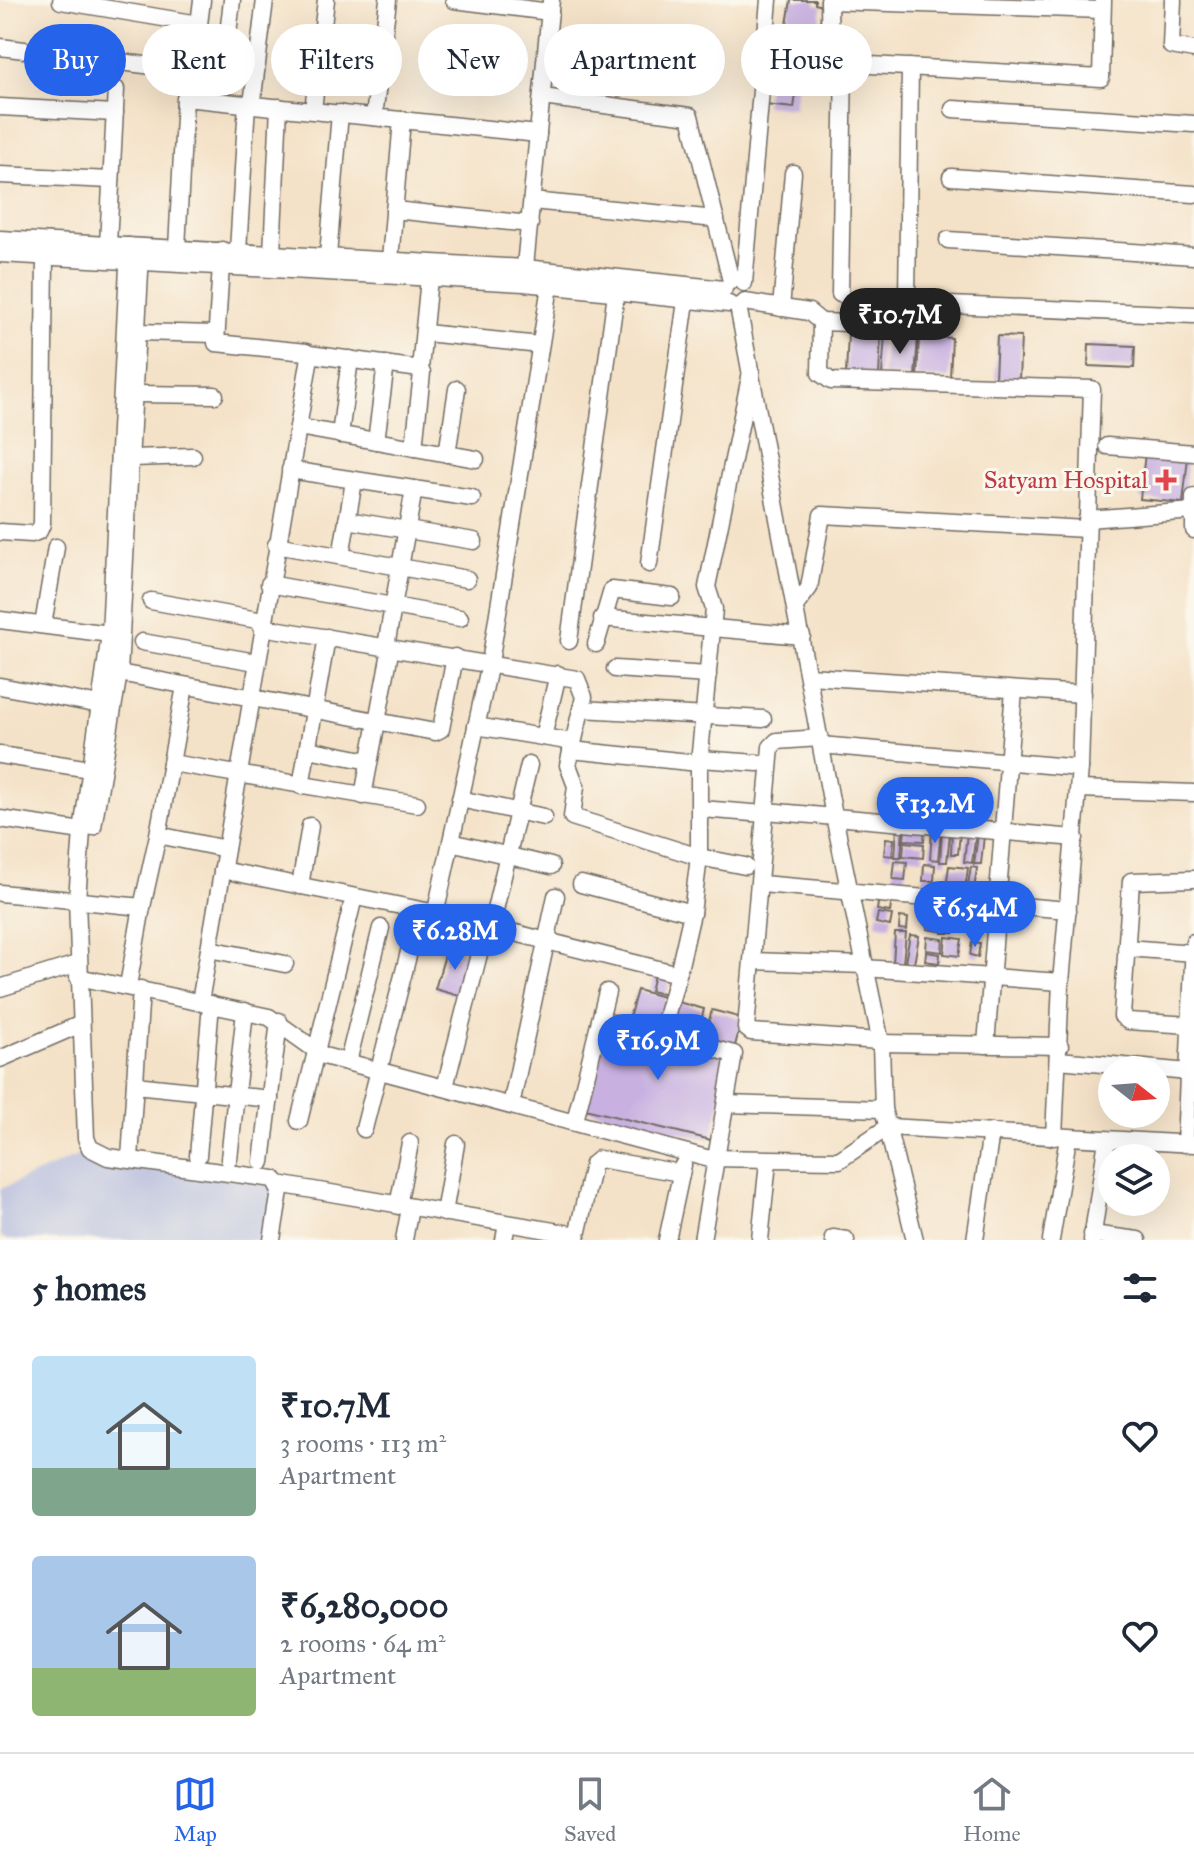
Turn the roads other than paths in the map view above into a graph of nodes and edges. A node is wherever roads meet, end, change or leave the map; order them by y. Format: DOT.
graph roads {
  1 [pos="202,0"];
  2 [pos="232,0"];
  3 [pos="265,0"];
  4 [pos="326,0"];
  5 [pos="388,0"];
  6 [pos="454,0"];
  7 [pos="769,0"];
  8 [pos="829,0"];
  9 [pos="1173,0"];
  10 [pos="61,1"];
  11 [pos="1102,5"];
  12 [pos="550,6"];
  13 [pos="199,24"];
  14 [pos="229,24"];
  15 [pos="767,24"];
  16 [pos="832,24"];
  17 [pos="0,47"];
  18 [pos="1194,50"];
  19 [pos="142,65"];
  20 [pos="872,65"];
  21 [pos="910,67"];
  22 [pos="116,96"];
  23 [pos="759,96"];
  24 [pos="837,96"];
  25 [pos="542,97"];
  26 [pos="190,98"];
  27 [pos="250,104"];
  28 [pos="0,107"];
  29 [pos="279,107"];
  30 [pos="953,109"];
  31 [pos="313,110"];
  32 [pos="115,113"];
  33 [pos="340,113"];
  34 [pos="374,117"];
  35 [pos="402,120"];
  36 [pos="1194,124"];
  37 [pos="538,134"];
  38 [pos="793,173"];
  39 [pos="0,175"];
  40 [pos="951,177"];
  41 [pos="111,180"];
  42 [pos="1194,194"];
  43 [pos="532,201"];
  44 [pos="394,210"];
  45 [pos="716,219"];
  46 [pos="530,224"];
  47 [pos="0,239"];
  48 [pos="948,240"];
  49 [pos="108,244"];
  50 [pos="177,248"];
  51 [pos="135,253"];
  52 [pos="272,253"];
  53 [pos="0,254"];
  54 [pos="227,255"];
  55 [pos="45,256"];
  56 [pos="328,256"];
  57 [pos="1194,256"];
  58 [pos="390,260"];
  59 [pos="430,270"];
  60 [pos="525,275"];
  61 [pos="550,286"];
  62 [pos="616,293"];
  63 [pos="735,294"];
  64 [pos="840,294"];
  65 [pos="907,300"];
  66 [pos="686,301"];
  67 [pos="949,305"];
  68 [pos="781,308"];
  69 [pos="1194,315"];
  70 [pos="821,322"];
  71 [pos="934,326"];
  72 [pos="137,332"];
  73 [pos="426,333"];
  74 [pos="215,334"];
  75 [pos="540,345"];
  76 [pos="309,354"];
  77 [pos="350,359"];
  78 [pos="386,364"];
  79 [pos="420,369"];
  80 [pos="751,372"];
  81 [pos="457,389"];
  82 [pos="135,394"];
  83 [pos="215,395"];
  84 [pos="298,427"];
  85 [pos="340,435"];
  86 [pos="376,441"];
  87 [pos="1107,446"];
  88 [pos="414,448"];
  89 [pos="1194,453"];
  90 [pos="447,454"];
  91 [pos="193,456"];
  92 [pos="132,458"];
  93 [pos="476,459"];
  94 [pos="290,470"];
  95 [pos="354,481"];
  96 [pos="414,489"];
  97 [pos="1194,497"];
  98 [pos="472,498"];
  99 [pos="1194,511"];
  100 [pos="347,520"];
  101 [pos="1087,524"];
  102 [pos="407,530"];
  103 [pos="1194,530"];
  104 [pos="0,532"];
  105 [pos="474,541"];
  106 [pos="276,545"];
  107 [pos="56,547"];
  108 [pos="341,556"];
  109 [pos="649,564"];
  110 [pos="400,567"];
  111 [pos="467,579"];
  112 [pos="269,584"];
  113 [pos="672,597"];
  114 [pos="151,601"];
  115 [pos="796,605"];
  116 [pos="393,606"];
  117 [pos="460,618"];
  118 [pos="602,618"];
  119 [pos="0,620"];
  120 [pos="263,624"];
  121 [pos="43,625"];
  122 [pos="713,628"];
  123 [pos="110,634"];
  124 [pos="802,636"];
  125 [pos="327,637"];
  126 [pos="569,641"];
  127 [pos="142,642"];
  128 [pos="596,644"];
  129 [pos="388,647"];
  130 [pos="455,657"];
  131 [pos="256,662"];
  132 [pos="490,663"];
  133 [pos="615,669"];
  134 [pos="119,673"];
  135 [pos="558,674"];
  136 [pos="708,675"];
  137 [pos="809,676"];
  138 [pos="0,686"];
  139 [pos="185,686"];
  140 [pos="1014,690"];
  141 [pos="1083,694"];
  142 [pos="250,697"];
  143 [pos="100,705"];
  144 [pos="581,709"];
  145 [pos="314,710"];
  146 [pos="704,717"];
  147 [pos="763,719"];
  148 [pos="377,722"];
  149 [pos="476,726"];
  150 [pos="543,737"];
  151 [pos="821,741"];
  152 [pos="572,746"];
  153 [pos="308,749"];
  154 [pos="0,755"];
  155 [pos="369,761"];
  156 [pos="700,761"];
  157 [pos="1008,761"];
  158 [pos="171,763"];
  159 [pos="758,763"];
  160 [pos="529,765"];
  161 [pos="1080,768"];
  162 [pos="90,769"];
  163 [pos="238,775"];
  164 [pos="301,786"];
  165 [pos="1079,789"];
  166 [pos="1194,793"];
  167 [pos="363,796"];
  168 [pos="460,799"];
  169 [pos="417,804"];
  170 [pos="701,809"];
  171 [pos="518,811"];
  172 [pos="766,812"];
  173 [pos="834,816"];
  174 [pos="544,817"];
  175 [pos="0,819"];
  176 [pos="310,826"];
  177 [pos="82,831"];
  178 [pos="1002,832"];
  179 [pos="158,835"];
  180 [pos="1075,838"];
  181 [pos="451,842"];
  182 [pos="226,849"];
  183 [pos="507,857"];
  184 [pos="699,857"];
  185 [pos="551,866"];
  186 [pos="745,866"];
  187 [pos="222,870"];
  188 [pos="79,879"];
  189 [pos="1194,879"];
  190 [pos="581,884"];
  191 [pos="761,884"];
  192 [pos="300,886"];
  193 [pos="849,890"];
  194 [pos="0,893"];
  195 [pos="556,896"];
  196 [pos="354,897"];
  197 [pos="77,900"];
  198 [pos="996,903"];
  199 [pos="142,907"];
  200 [pos="1068,910"];
  201 [pos="436,913"];
  202 [pos="692,913"];
  203 [pos="491,927"];
  204 [pos="381,928"];
  205 [pos="430,938"];
  206 [pos="547,941"];
  207 [pos="1194,942"];
  208 [pos="411,944"];
  209 [pos="1126,948"];
  210 [pos="209,949"];
  211 [pos="1194,953"];
  212 [pos="479,954"];
  213 [pos="753,961"];
  214 [pos="285,964"];
  215 [pos="864,966"];
  216 [pos="78,970"];
  217 [pos="678,974"];
  218 [pos="992,977"];
  219 [pos="1061,982"];
  220 [pos="134,987"];
  221 [pos="0,988"];
  222 [pos="607,992"];
  223 [pos="206,1003"];
  224 [pos="245,1011"];
  225 [pos="600,1020"];
  226 [pos="279,1021"];
  227 [pos="81,1024"];
  228 [pos="1190,1025"];
  229 [pos="661,1036"];
  230 [pos="881,1042"];
  231 [pos="986,1045"];
  232 [pos="316,1052"];
  233 [pos="1060,1053"];
  234 [pos="0,1059"];
  235 [pos="348,1062"];
  236 [pos="380,1071"];
  237 [pos="1188,1072"];
  238 [pos="135,1085"];
  239 [pos="445,1087"];
  240 [pos="203,1092"];
  241 [pos="235,1095"];
  242 [pos="270,1099"];
  243 [pos="726,1104"];
  244 [pos="511,1105"];
  245 [pos="883,1109"];
  246 [pos="299,1121"];
  247 [pos="575,1121"];
  248 [pos="888,1127"];
  249 [pos="364,1129"];
  250 [pos="991,1132"];
  251 [pos="1061,1138"];
  252 [pos="1107,1140"];
  253 [pos="410,1143"];
  254 [pos="456,1144"];
  255 [pos="1190,1144"];
  256 [pos="686,1152"];
  257 [pos="198,1156"];
  258 [pos="715,1158"];
  259 [pos="130,1159"];
  260 [pos="229,1159"];
  261 [pos="262,1162"];
  262 [pos="768,1162"];
  263 [pos="681,1173"];
  264 [pos="278,1184"];
  265 [pos="404,1207"];
  266 [pos="444,1213"];
  267 [pos="506,1232"];
  268 [pos="1092,1237"];
  269 [pos="576,1238"];
  270 [pos="272,1240"];
  271 [pos="404,1240"];
  272 [pos="667,1240"];
  273 [pos="702,1240"];
  274 [pos="760,1240"];
  275 [pos="915,1240"];
  276 [pos="975,1240"];
  277 [pos="1051,1240"];
  278 [pos="1138,1240"];
  1 -- 13 [label="street"];
  2 -- 14 [label="street"];
  3 -- 27 [label="street"];
  4 -- 31 [label="street"];
  5 -- 34 [label="street"];
  6 -- 12 [label="street"];
  7 -- 15 [label="street"];
  8 -- 11 [label="street"];
  8 -- 16 [label="street"];
  9 -- 18 [label="street"];
  10 -- 13 [label="street"];
  11 -- 21 [label="street"];
  12 -- 25 [label="street"];
  17 -- 19 [label="street"];
  20 -- 21 [label="street"];
  21 -- 65 [label="street"];
  22 -- 32 [label="street"];
  23 -- 63 [label="street"];
  24 -- 64 [label="street"];
  25 -- 37 [label="street"];
  25 -- 45 [label="street"];
  26 -- 27 [label="street"];
  26 -- 50 [label="street"];
  27 -- 29 [label="street"];
  27 -- 54 [label="street"];
  28 -- 32 [label="street"];
  29 -- 31 [label="street"];
  29 -- 52 [label="street"];
  30 -- 36 [label="street"];
  31 -- 33 [label="street"];
  32 -- 41 [label="street"];
  33 -- 34 [label="street"];
  33 -- 56 [label="street"];
  34 -- 35 [label="street"];
  35 -- 37 [label="street"];
  35 -- 44 [label="street"];
  37 -- 43 [label="street"];
  38 -- 68 [label="street"];
  39 -- 41 [label="street"];
  40 -- 42 [label="street"];
  41 -- 49 [label="street"];
  43 -- 45 [label="street"];
  43 -- 46 [label="street"];
  44 -- 46 [label="street"];
  44 -- 58 [label="street"];
  45 -- 63 [label="street"];
  46 -- 60 [label="street"];
  47 -- 49 [label="street"];
  48 -- 57 [label="street"];
  49 -- 51 [label="street"];
  50 -- 51 [label="street"];
  50 -- 54 [label="street"];
  51 -- 54 [label="street"];
  51 -- 55 [label="street"];
  51 -- 72 [label="street"];
  51 -- 123 [label="street"];
  52 -- 54 [label="street"];
  52 -- 56 [label="street"];
  53 -- 55 [label="street"];
  54 -- 59 [label="street"];
  54 -- 74 [label="street"];
  55 -- 104 [label="street"];
  56 -- 58 [label="street"];
  58 -- 59 [label="street"];
  59 -- 60 [label="street"];
  59 -- 73 [label="street"];
  60 -- 61 [label="street"];
  60 -- 63 [label="street"];
  61 -- 62 [label="street"];
  61 -- 75 [label="street"];
  62 -- 66 [label="street"];
  62 -- 126 [label="street"];
  63 -- 66 [label="street"];
  63 -- 68 [label="street"];
  63 -- 80 [label="street"];
  66 -- 109 [label="street"];
  67 -- 69 [label="street"];
  68 -- 70 [label="street"];
  70 -- 71 [label="street"];
  70 -- 101 [label="street"];
  72 -- 74 [label="street"];
  72 -- 82 [label="street"];
  73 -- 75 [label="street"];
  73 -- 79 [label="street"];
  74 -- 76 [label="street"];
  75 -- 132 [label="street"];
  76 -- 77 [label="street"];
  76 -- 84 [label="street"];
  77 -- 78 [label="street"];
  77 -- 85 [label="street"];
  78 -- 79 [label="street"];
  78 -- 86 [label="street"];
  79 -- 88 [label="street"];
  80 -- 115 [label="street"];
  80 -- 122 [label="street"];
  81 -- 90 [label="street"];
  82 -- 83 [label="street"];
  82 -- 92 [label="street"];
  84 -- 85 [label="street"];
  84 -- 94 [label="street"];
  85 -- 86 [label="street"];
  86 -- 88 [label="street"];
  87 -- 89 [label="street"];
  88 -- 90 [label="street"];
  90 -- 93 [label="street"];
  91 -- 92 [label="street"];
  92 -- 134 [label="street"];
  94 -- 95 [label="street"];
  94 -- 106 [label="street"];
  95 -- 96 [label="street"];
  95 -- 100 [label="street"];
  96 -- 98 [label="street"];
  96 -- 102 [label="street"];
  97 -- 99 [label="street"];
  99 -- 101 [label="street"];
  99 -- 103 [label="street"];
  100 -- 102 [label="street"];
  100 -- 108 [label="street"];
  101 -- 115 [label="street"];
  101 -- 141 [label="street"];
  102 -- 105 [label="street"];
  102 -- 110 [label="street"];
  106 -- 108 [label="street"];
  106 -- 112 [label="street"];
  107 -- 121 [label="street"];
  108 -- 110 [label="street"];
  110 -- 111 [label="street"];
  110 -- 116 [label="street"];
  112 -- 116 [label="street"];
  112 -- 120 [label="street"];
  113 -- 118 [label="street"];
  114 -- 120 [label="street"];
  115 -- 124 [label="street"];
  116 -- 117 [label="street"];
  116 -- 129 [label="street"];
  118 -- 122 [label="street"];
  118 -- 128 [label="street"];
  119 -- 121 [label="street"];
  120 -- 125 [label="street"];
  120 -- 131 [label="street"];
  121 -- 123 [label="street"];
  122 -- 124 [label="street"];
  122 -- 136 [label="street"];
  123 -- 143 [label="street"];
  124 -- 137 [label="street"];
  125 -- 129 [label="street"];
  125 -- 145 [label="street"];
  127 -- 131 [label="street"];
  129 -- 130 [label="street"];
  129 -- 148 [label="street"];
  130 -- 132 [label="street"];
  130 -- 148 [label="street"];
  131 -- 142 [label="street"];
  132 -- 135 [label="street"];
  132 -- 149 [label="street"];
  133 -- 136 [label="street"];
  134 -- 139 [label="street"];
  134 -- 188 [label="street"];
  135 -- 144 [label="street"];
  135 -- 150 [label="street"];
  136 -- 146 [label="street"];
  137 -- 140 [label="street"];
  137 -- 151 [label="street"];
  138 -- 143 [label="street"];
  139 -- 142 [label="street"];
  139 -- 158 [label="street"];
  140 -- 141 [label="street"];
  140 -- 157 [label="street"];
  141 -- 161 [label="street"];
  142 -- 145 [label="street"];
  142 -- 163 [label="street"];
  143 -- 162 [label="street"];
  144 -- 146 [label="street"];
  144 -- 152 [label="street"];
  145 -- 148 [label="street"];
  145 -- 153 [label="street"];
  146 -- 147 [label="street"];
  146 -- 156 [label="street"];
  148 -- 155 [label="street"];
  149 -- 150 [label="street"];
  149 -- 168 [label="street"];
  150 -- 152 [label="street"];
  151 -- 157 [label="street"];
  151 -- 172 [label="street"];
  151 -- 173 [label="street"];
  152 -- 156 [label="street"];
  152 -- 184 [label="street"];
  153 -- 155 [label="street"];
  153 -- 164 [label="street"];
  154 -- 162 [label="street"];
  155 -- 167 [label="street"];
  156 -- 159 [label="street"];
  156 -- 170 [label="street"];
  157 -- 161 [label="street"];
  157 -- 178 [label="street"];
  158 -- 163 [label="street"];
  158 -- 179 [label="street"];
  160 -- 171 [label="street"];
  161 -- 165 [label="street"];
  162 -- 177 [label="street"];
  163 -- 164 [label="street"];
  163 -- 182 [label="street"];
  164 -- 167 [label="street"];
  165 -- 166 [label="street"];
  165 -- 180 [label="street"];
  167 -- 169 [label="street"];
  168 -- 171 [label="street"];
  168 -- 181 [label="street"];
  170 -- 172 [label="street"];
  170 -- 184 [label="street"];
  171 -- 174 [label="street"];
  171 -- 183 [label="street"];
  172 -- 173 [label="street"];
  172 -- 191 [label="street"];
  173 -- 178 [label="street"];
  173 -- 193 [label="street"];
  175 -- 177 [label="street"];
  176 -- 192 [label="street"];
  177 -- 188 [label="street"];
  178 -- 180 [label="street"];
  178 -- 198 [label="street"];
  179 -- 182 [label="street"];
  179 -- 199 [label="street"];
  180 -- 200 [label="street"];
  181 -- 183 [label="street"];
  181 -- 201 [label="street"];
  182 -- 187 [label="street"];
  183 -- 185 [label="street"];
  183 -- 203 [label="street"];
  184 -- 186 [label="street"];
  184 -- 202 [label="street"];
  187 -- 192 [label="street"];
  187 -- 210 [label="street"];
  188 -- 197 [label="street"];
  189 -- 209 [label="street"];
  190 -- 202 [label="street"];
  191 -- 193 [label="street"];
  191 -- 213 [label="street"];
  192 -- 196 [label="street"];
  193 -- 198 [label="street"];
  193 -- 215 [label="street"];
  194 -- 197 [label="street"];
  195 -- 206 [label="street"];
  196 -- 201 [label="street"];
  196 -- 232 [label="street"];
  197 -- 199 [label="street"];
  197 -- 216 [label="street"];
  198 -- 200 [label="street"];
  198 -- 218 [label="street"];
  199 -- 220 [label="street"];
  200 -- 219 [label="street"];
  201 -- 203 [label="street"];
  201 -- 205 [label="street"];
  202 -- 217 [label="street"];
  203 -- 206 [label="street"];
  204 -- 235 [label="street"];
  206 -- 217 [label="street"];
  206 -- 244 [label="street"];
  207 -- 211 [label="street"];
  208 -- 236 [label="street"];
  209 -- 211 [label="street"];
  209 -- 228 [label="street"];
  210 -- 214 [label="street"];
  210 -- 223 [label="street"];
  211 -- 228 [label="street"];
  212 -- 239 [label="street"];
  213 -- 215 [label="street"];
  213 -- 230 [label="street"];
  215 -- 218 [label="street"];
  215 -- 230 [label="street"];
  216 -- 220 [label="street"];
  216 -- 221 [label="street"];
  216 -- 227 [label="street"];
  217 -- 229 [label="street"];
  218 -- 219 [label="street"];
  218 -- 231 [label="street"];
  219 -- 233 [label="street"];
  220 -- 223 [label="street"];
  220 -- 238 [label="street"];
  222 -- 225 [label="street"];
  223 -- 224 [label="street"];
  223 -- 240 [label="street"];
  224 -- 226 [label="street"];
  224 -- 241 [label="street"];
  225 -- 229 [label="street"];
  225 -- 247 [label="street"];
  226 -- 232 [label="street"];
  226 -- 242 [label="street"];
  227 -- 234 [label="street"];
  227 -- 259 [label="street"];
  228 -- 237 [label="street"];
  229 -- 243 [label="street"];
  230 -- 231 [label="street"];
  230 -- 245 [label="street"];
  231 -- 233 [label="street"];
  232 -- 235 [label="street"];
  232 -- 246 [label="street"];
  233 -- 237 [label="street"];
  233 -- 251 [label="street"];
  235 -- 236 [label="street"];
  236 -- 239 [label="street"];
  236 -- 249 [label="street"];
  237 -- 255 [label="street"];
  238 -- 240 [label="street"];
  238 -- 259 [label="street"];
  239 -- 244 [label="street"];
  240 -- 241 [label="street"];
  240 -- 257 [label="street"];
  241 -- 242 [label="street"];
  241 -- 260 [label="street"];
  242 -- 261 [label="street"];
  243 -- 245 [label="street"];
  243 -- 258 [label="street"];
  244 -- 247 [label="street"];
  245 -- 248 [label="street"];
  247 -- 256 [label="street"];
  248 -- 250 [label="street"];
  248 -- 262 [label="street"];
  248 -- 275 [label="street"];
  250 -- 251 [label="street"];
  250 -- 276 [label="street"];
  251 -- 252 [label="street"];
  251 -- 277 [label="street"];
  252 -- 255 [label="street"];
  252 -- 268 [label="street"];
  253 -- 265 [label="street"];
  254 -- 266 [label="street"];
  256 -- 258 [label="street"];
  256 -- 263 [label="street"];
  258 -- 262 [label="street"];
  258 -- 273 [label="street"];
  259 -- 264 [label="street"];
  262 -- 274 [label="street"];
  263 -- 269 [label="street"];
  263 -- 272 [label="street"];
  264 -- 265 [label="street"];
  264 -- 270 [label="street"];
  265 -- 266 [label="street"];
  265 -- 271 [label="street"];
  266 -- 267 [label="street"];
  267 -- 269 [label="street"];
  268 -- 278 [label="street"];
}
